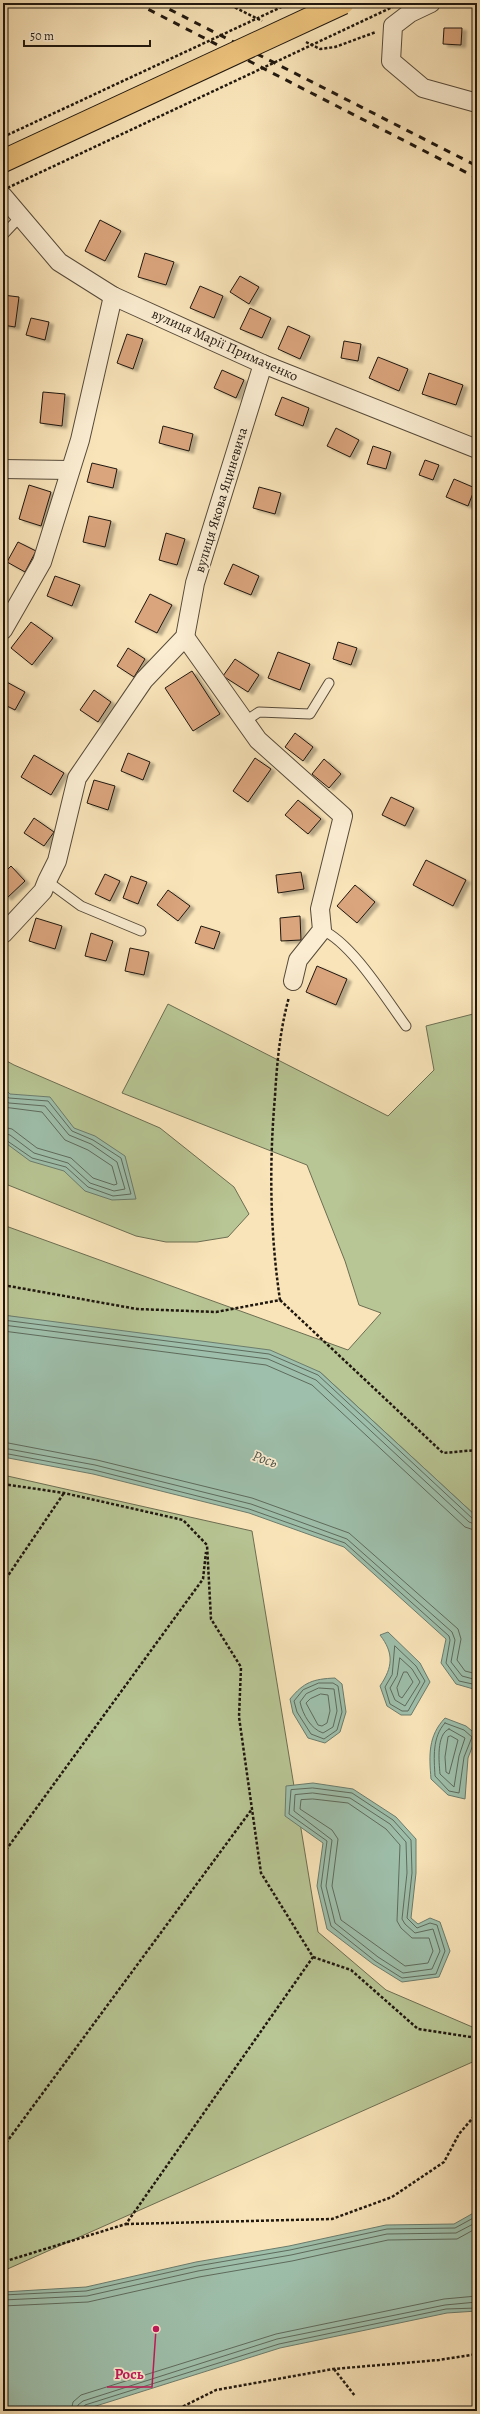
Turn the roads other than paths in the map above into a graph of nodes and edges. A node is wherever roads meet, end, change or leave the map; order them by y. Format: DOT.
graph roads {
  1 [pos="342,3"];
  2 [pos="431,3"];
  3 [pos="477,103"];
  4 [pos="3,161"];
  5 [pos="3,196"];
  6 [pos="20,217"];
  7 [pos="3,235"];
  8 [pos="113,296"];
  9 [pos="262,364"];
  10 [pos="477,449"];
  11 [pos="3,469"];
  12 [pos="69,470"];
  13 [pos="3,630"];
  14 [pos="185,637"];
  15 [pos="329,683"];
  16 [pos="244,722"];
  17 [pos="47,881"];
  18 [pos="322,930"];
  19 [pos="141,931"];
  20 [pos="3,934"];
  21 [pos="293,981"];
  22 [pos="406,1026"];
  1 -- 4 [label="main road, bridge"];
  2 -- 3 [label="street"];
  5 -- 6 [label="street, вулиця Марії Примаченко"];
  6 -- 7 [label="lane"];
  6 -- 8 [label="street, вулиця Марії Примаченко"];
  8 -- 9 [label="street, вулиця Марії Примаченко"];
  8 -- 12 [label="street"];
  9 -- 10 [label="street, вулиця Марії Примаченко"];
  9 -- 14 [label="street, вулиця Якова Яциневича"];
  11 -- 12 [label="street"];
  12 -- 13 [label="street"];
  14 -- 16 [label="street"];
  14 -- 17 [label="street"];
  15 -- 16 [label="lane"];
  16 -- 18 [label="street"];
  17 -- 19 [label="lane"];
  17 -- 20 [label="street"];
  18 -- 21 [label="street"];
  18 -- 22 [label="lane"];
}
